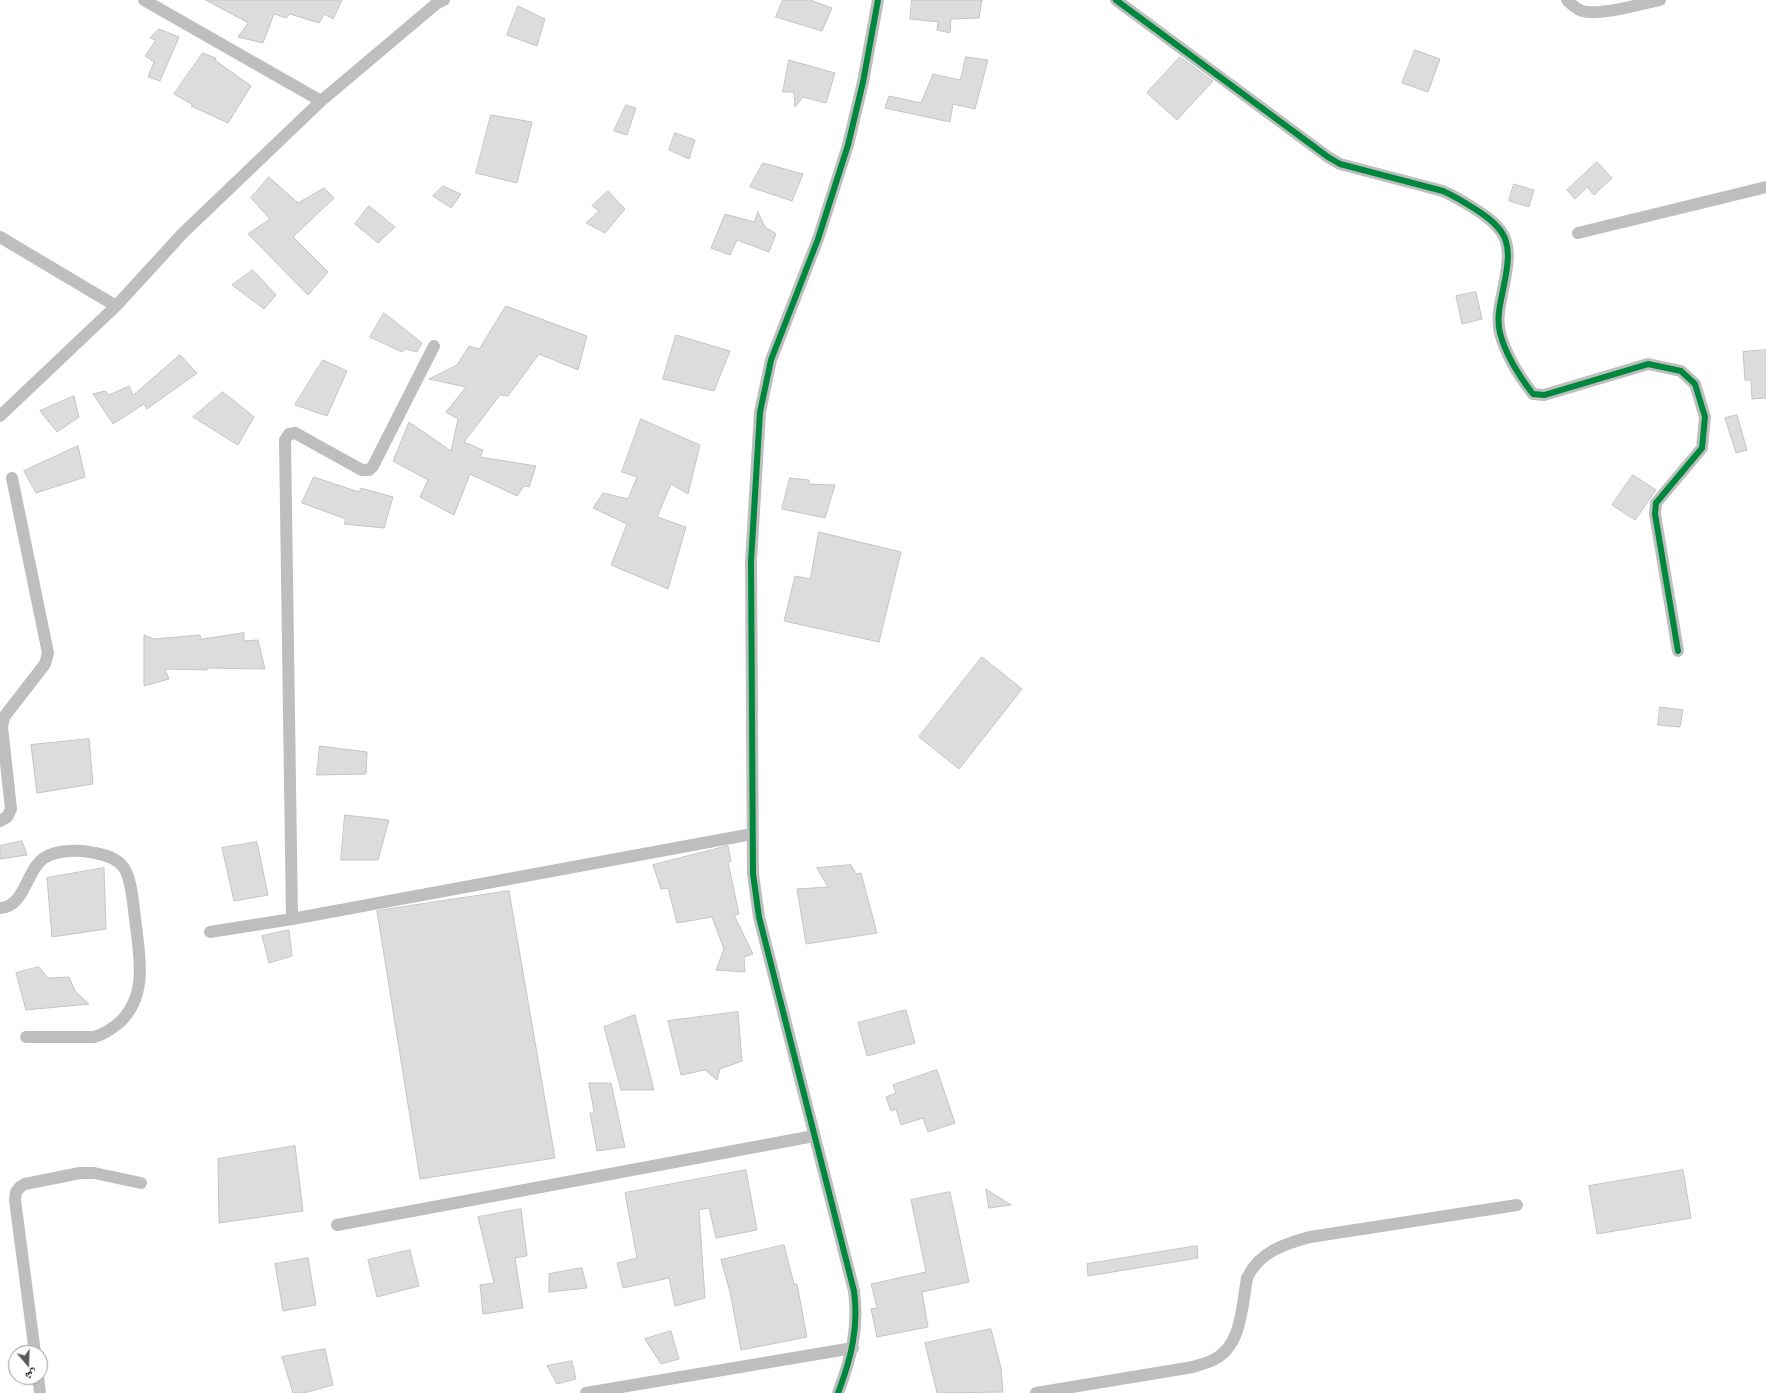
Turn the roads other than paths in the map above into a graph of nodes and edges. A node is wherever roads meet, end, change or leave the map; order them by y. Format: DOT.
graph roads {
  1 [pos="144,0"];
  2 [pos="878,0"];
  3 [pos="1116,0"];
  4 [pos="1567,0"];
  5 [pos="1660,0"];
  6 [pos="439,1"];
  7 [pos="321,101"];
  8 [pos="1766,187"];
  9 [pos="1578,233"];
  10 [pos="0,237"];
  11 [pos="116,306"];
  12 [pos="434,346"];
  13 [pos="0,416"];
  14 [pos="12,478"];
  15 [pos="1678,651"];
  16 [pos="0,821"];
  17 [pos="752,834"];
  18 [pos="0,908"];
  19 [pos="292,919"];
  20 [pos="210,932"];
  21 [pos="26,1036"];
  22 [pos="814,1136"];
  23 [pos="141,1183"];
  24 [pos="1517,1205"];
  25 [pos="337,1225"];
  26 [pos="34,1345"];
  27 [pos="853,1348"];
  28 [pos="586,1393"];
  29 [pos="838,1393"];
  30 [pos="1036,1393"];
  1 -- 7 [label="street"];
  2 -- 17 [label="street"];
  3 -- 15 [label="street"];
  4 -- 5 [label="street"];
  6 -- 7 [label="street"];
  7 -- 11 [label="street"];
  8 -- 9 [label="street"];
  10 -- 11 [label="street"];
  11 -- 13 [label="street"];
  12 -- 19 [label="street"];
  14 -- 16 [label="street"];
  17 -- 19 [label="street"];
  17 -- 22 [label="street"];
  18 -- 21 [label="street"];
  19 -- 20 [label="street"];
  22 -- 25 [label="street"];
  22 -- 27 [label="street"];
  23 -- 26 [label="street"];
  24 -- 30 [label="street"];
  27 -- 28 [label="street"];
  27 -- 29 [label="street"];
}
